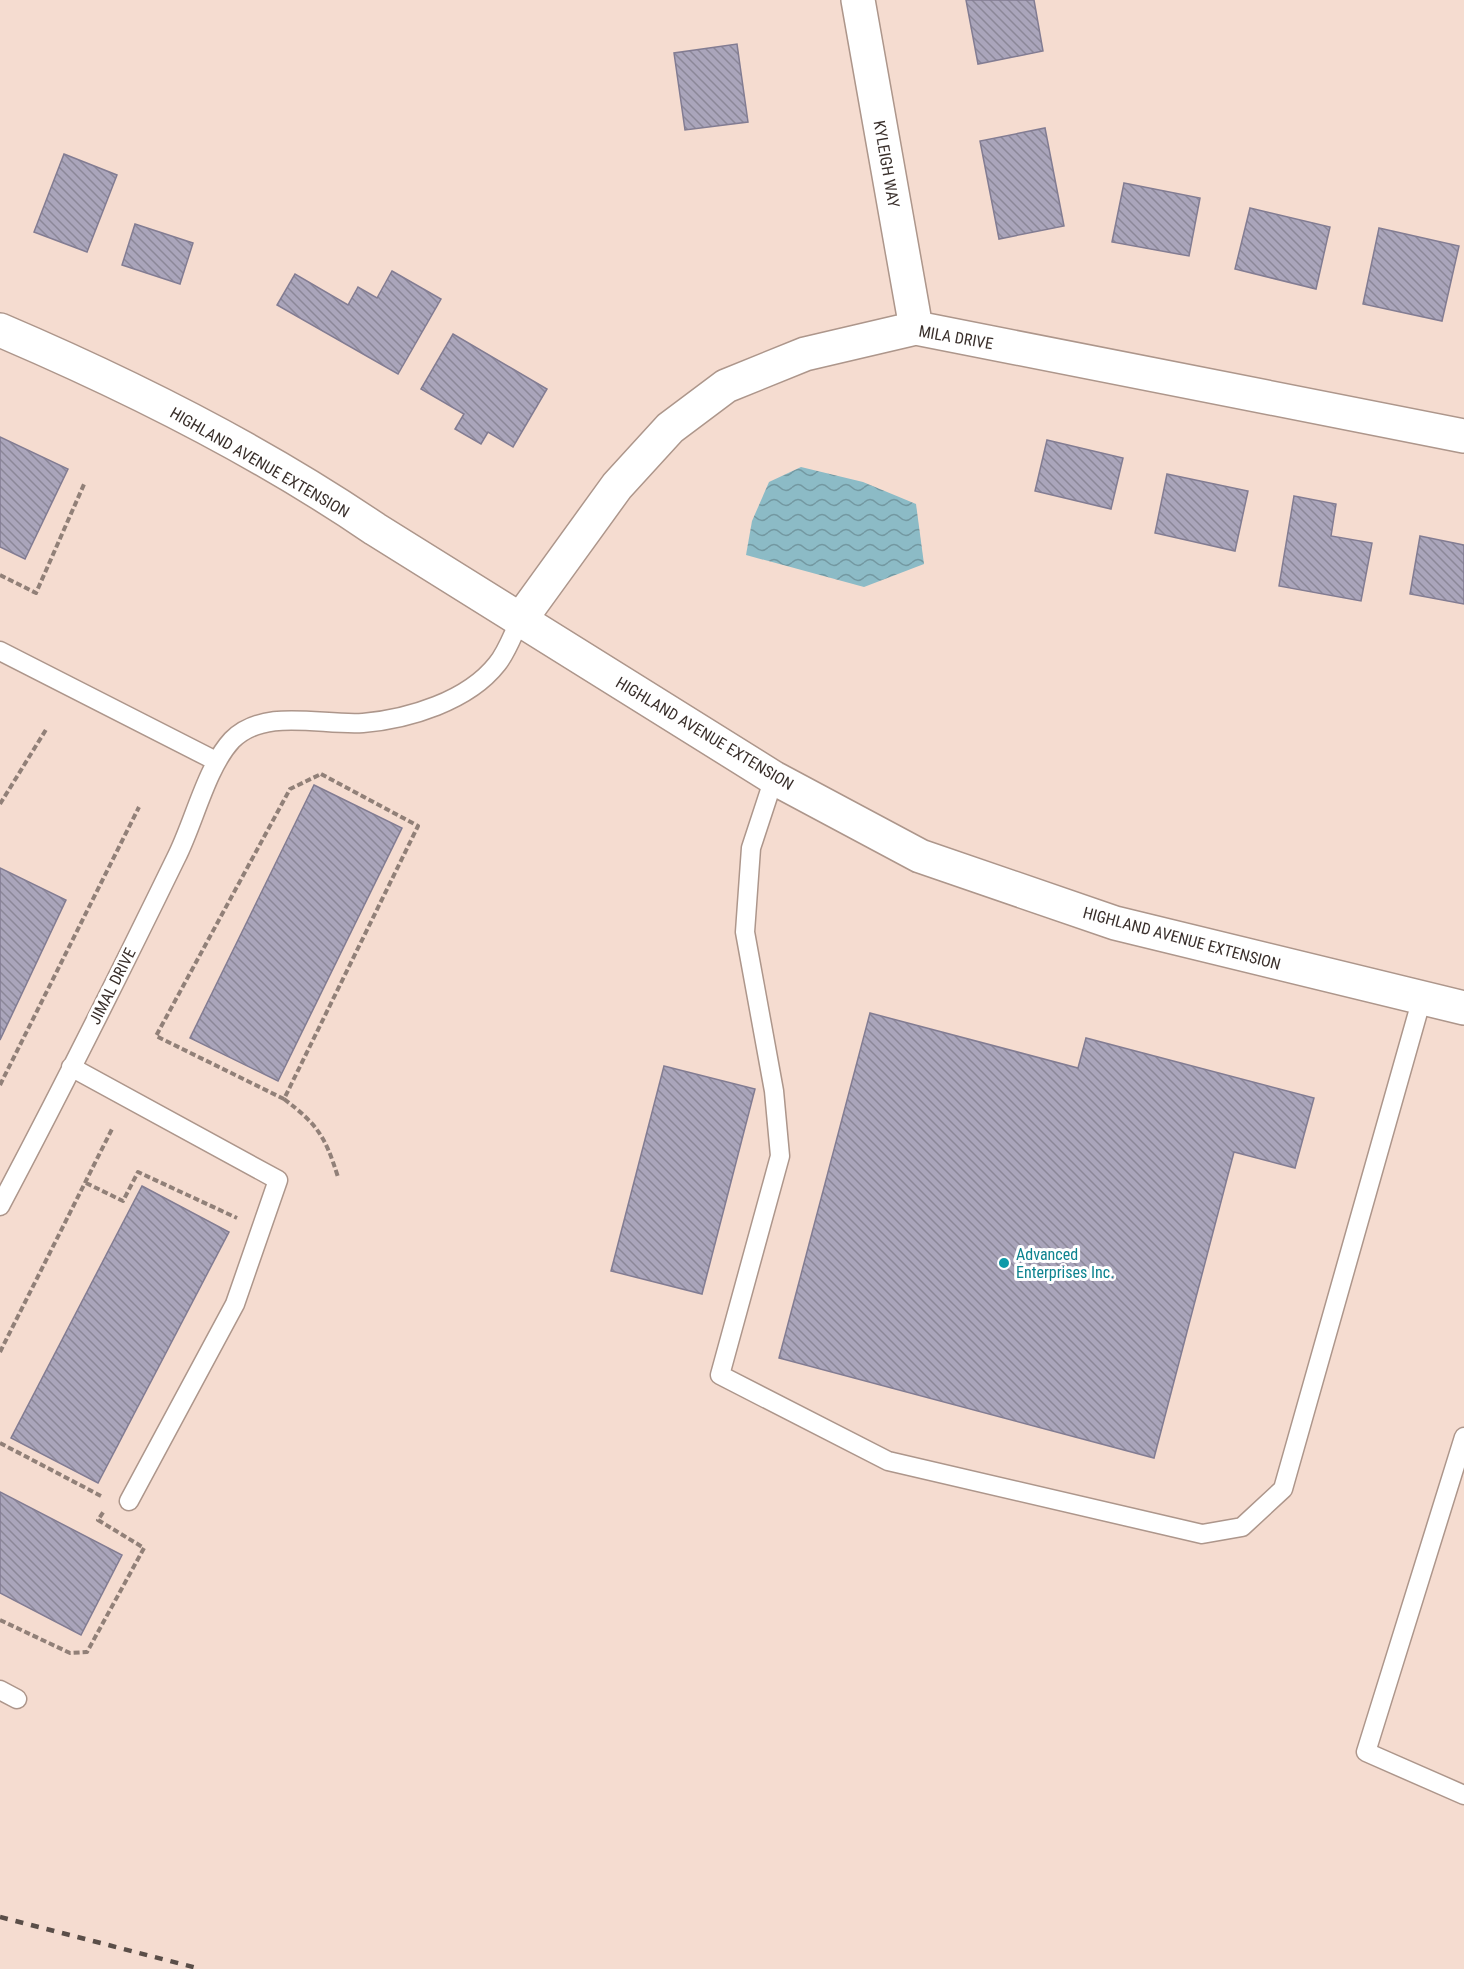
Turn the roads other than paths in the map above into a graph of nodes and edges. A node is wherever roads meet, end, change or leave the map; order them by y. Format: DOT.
graph roads {
  1 [pos="858,0"];
  2 [pos="916,328"];
  3 [pos="0,330"];
  4 [pos="1464,436"];
  5 [pos="520,620"];
  6 [pos="0,651"];
  7 [pos="216,761"];
  8 [pos="774,778"];
  9 [pos="1422,998"];
  10 [pos="1464,1008"];
  11 [pos="71,1067"];
  12 [pos="0,1206"];
  13 [pos="1464,1437"];
  14 [pos="129,1501"];
  15 [pos="0,1690"];
  16 [pos="17,1699"];
  17 [pos="1464,1795"];
  1 -- 2 [label="street, KYLEIGH WAY"];
  2 -- 4 [label="street, MILA DRIVE"];
  2 -- 5 [label="street, MILA DRIVE"];
  3 -- 5 [label="street, HIGHLAND AVENUE EXTENSION"];
  5 -- 7 [label="lane, JIMAL DRIVE"];
  5 -- 8 [label="street, HIGHLAND AVENUE EXTENSION"];
  6 -- 7 [label="lane"];
  7 -- 11 [label="lane, JIMAL DRIVE"];
  8 -- 9 [label="street, HIGHLAND AVENUE EXTENSION"];
  8 -- 9 [label="lane"];
  9 -- 10 [label="street, HIGHLAND AVENUE EXTENSION"];
  11 -- 12 [label="lane, JIMAL DRIVE"];
  11 -- 14 [label="lane"];
  13 -- 17 [label="lane"];
  15 -- 16 [label="lane"];
}
